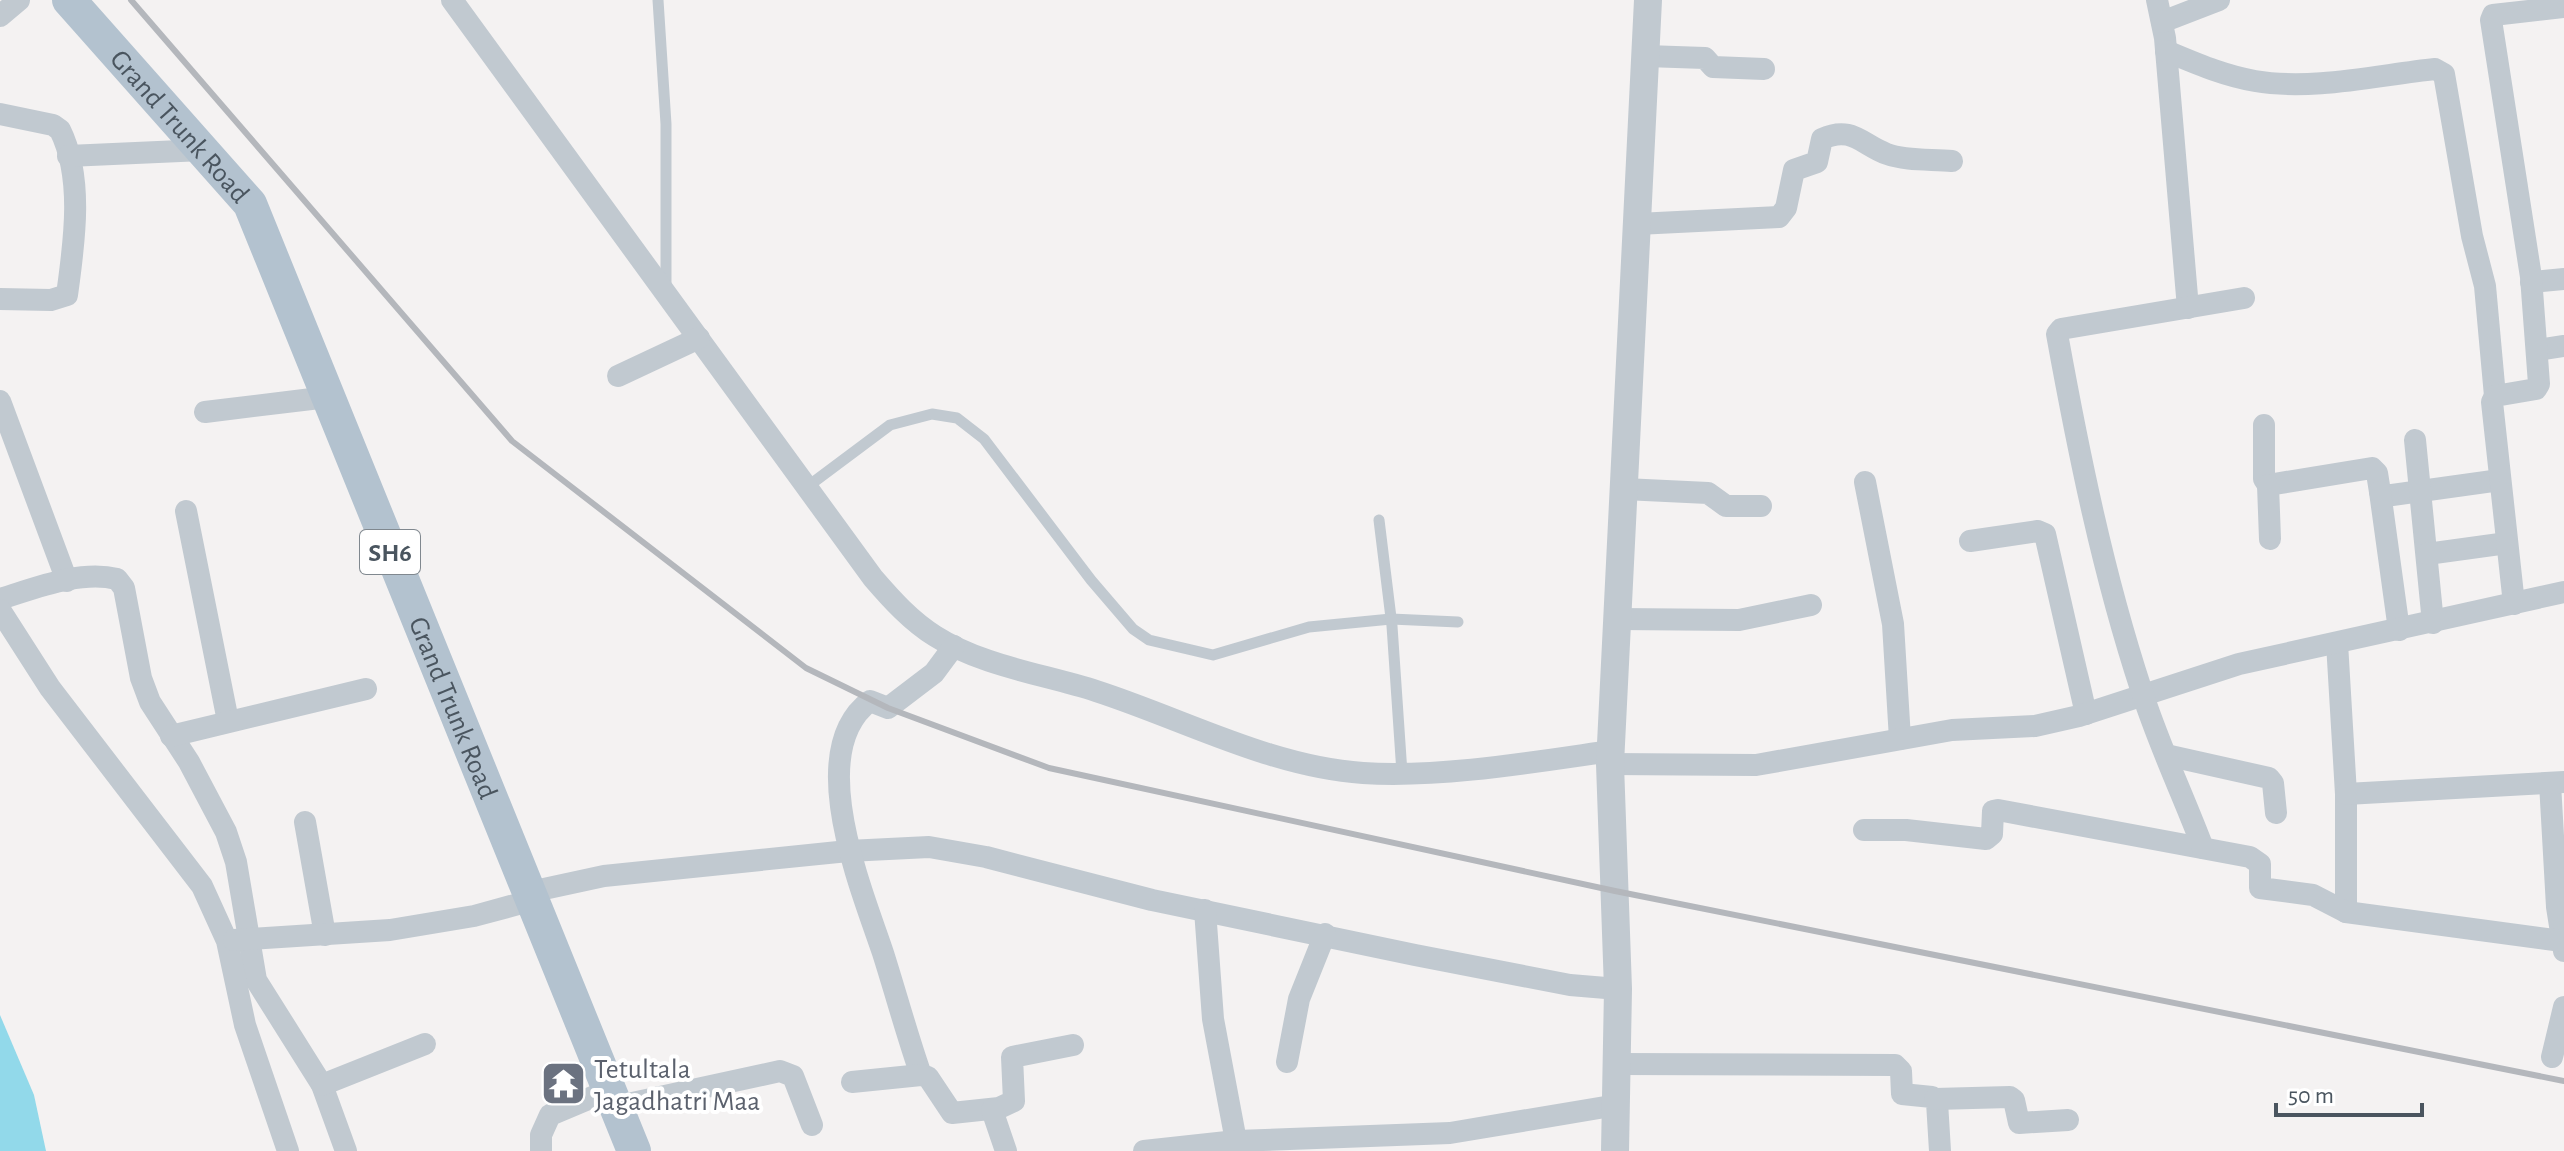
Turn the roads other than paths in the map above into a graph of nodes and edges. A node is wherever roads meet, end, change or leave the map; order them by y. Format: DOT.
graph roads {
  1 [pos="19,0"];
  2 [pos="69,0"];
  3 [pos="452,0"];
  4 [pos="658,0"];
  5 [pos="1648,0"];
  6 [pos="2157,0"];
  7 [pos="2219,0"];
  8 [pos="2564,7"];
  9 [pos="0,16"];
  10 [pos="2162,22"];
  11 [pos="2166,51"];
  12 [pos="1646,56"];
  13 [pos="1764,69"];
  14 [pos="0,114"];
  15 [pos="203,150"];
  16 [pos="68,156"];
  17 [pos="1952,161"];
  18 [pos="1637,224"];
  19 [pos="2564,279"];
  20 [pos="2531,282"];
  21 [pos="666,293"];
  22 [pos="2244,298"];
  23 [pos="0,299"];
  24 [pos="2188,308"];
  25 [pos="699,338"];
  26 [pos="2564,346"];
  27 [pos="2537,350"];
  28 [pos="618,376"];
  29 [pos="2495,396"];
  30 [pos="328,397"];
  31 [pos="0,401"];
  32 [pos="205,412"];
  33 [pos="2264,425"];
  34 [pos="2415,440"];
  35 [pos="2500,480"];
  36 [pos="1865,482"];
  37 [pos="2268,485"];
  38 [pos="807,487"];
  39 [pos="1624,489"];
  40 [pos="2421,491"];
  41 [pos="2380,492"];
  42 [pos="1761,506"];
  43 [pos="186,511"];
  44 [pos="1379,520"];
  45 [pos="2270,539"];
  46 [pos="1970,541"];
  47 [pos="2507,543"];
  48 [pos="2427,554"];
  49 [pos="67,581"];
  50 [pos="2564,592"];
  51 [pos="0,599"];
  52 [pos="2514,604"];
  53 [pos="1811,605"];
  54 [pos="0,610"];
  55 [pos="1391,619"];
  56 [pos="1618,619"];
  57 [pos="1458,622"];
  58 [pos="2433,623"];
  59 [pos="2399,630"];
  60 [pos="2337,643"];
  61 [pos="954,646"];
  62 [pos="366,689"];
  63 [pos="2142,693"];
  64 [pos="2086,714"];
  65 [pos="228,721"];
  66 [pos="171,736"];
  67 [pos="1900,739"];
  68 [pos="2166,755"];
  69 [pos="1611,758"];
  70 [pos="1402,773"];
  71 [pos="2557,782"];
  72 [pos="2346,794"];
  73 [pos="2276,813"];
  74 [pos="305,822"];
  75 [pos="1864,830"];
  76 [pos="2203,848"];
  77 [pos="848,851"];
  78 [pos="531,896"];
  79 [pos="1205,910"];
  80 [pos="2346,912"];
  81 [pos="1325,934"];
  82 [pos="325,935"];
  83 [pos="238,940"];
  84 [pos="2563,946"];
  85 [pos="1618,989"];
  86 [pos="2564,1007"];
  87 [pos="425,1044"];
  88 [pos="1073,1045"];
  89 [pos="2552,1057"];
  90 [pos="1287,1062"];
  91 [pos="1618,1064"];
  92 [pos="921,1075"];
  93 [pos="852,1082"];
  94 [pos="322,1085"];
  95 [pos="611,1099"];
  96 [pos="1935,1099"];
  97 [pos="1617,1105"];
  98 [pos="992,1110"];
  99 [pos="2068,1120"];
  100 [pos="812,1125"];
  101 [pos="1236,1141"];
  102 [pos="1281,1146"];
  103 [pos="1154,1150"];
  104 [pos="288,1151"];
  105 [pos="346,1151"];
  106 [pos="541,1151"];
  107 [pos="634,1151"];
  108 [pos="1006,1151"];
  109 [pos="1615,1151"];
  110 [pos="1940,1151"];
  1 -- 9 [label="street"];
  2 -- 15 [label="main road, Grand Trunk Road / SH6"];
  3 -- 21 [label="street"];
  4 -- 21 [label="lane"];
  5 -- 12 [label="street"];
  6 -- 10 [label="street"];
  7 -- 10 [label="street"];
  8 -- 20 [label="street"];
  10 -- 11 [label="street"];
  11 -- 24 [label="street"];
  11 -- 29 [label="street"];
  12 -- 13 [label="street"];
  12 -- 18 [label="street"];
  14 -- 16 [label="street"];
  15 -- 16 [label="street"];
  15 -- 30 [label="main road, Grand Trunk Road / SH6"];
  16 -- 23 [label="street"];
  17 -- 18 [label="street"];
  18 -- 39 [label="street"];
  19 -- 20 [label="street"];
  20 -- 27 [label="street"];
  21 -- 25 [label="street"];
  22 -- 24 [label="street"];
  24 -- 63 [label="street"];
  25 -- 28 [label="street"];
  25 -- 38 [label="street"];
  26 -- 27 [label="street"];
  27 -- 29 [label="street"];
  29 -- 35 [label="street"];
  30 -- 32 [label="street"];
  30 -- 78 [label="main road, Grand Trunk Road / SH6"];
  31 -- 49 [label="street"];
  33 -- 37 [label="street"];
  34 -- 40 [label="street"];
  35 -- 40 [label="street"];
  35 -- 47 [label="street"];
  36 -- 67 [label="street"];
  37 -- 41 [label="street"];
  37 -- 45 [label="street"];
  38 -- 55 [label="lane"];
  38 -- 61 [label="street"];
  39 -- 42 [label="street"];
  39 -- 56 [label="street"];
  40 -- 41 [label="street"];
  40 -- 48 [label="street"];
  41 -- 59 [label="street"];
  43 -- 65 [label="street"];
  44 -- 55 [label="lane"];
  46 -- 64 [label="street"];
  47 -- 48 [label="street"];
  47 -- 52 [label="street"];
  48 -- 58 [label="street"];
  49 -- 51 [label="street"];
  49 -- 66 [label="street"];
  50 -- 52 [label="street"];
  52 -- 58 [label="street"];
  53 -- 56 [label="street"];
  54 -- 83 [label="street"];
  55 -- 57 [label="lane"];
  55 -- 70 [label="lane"];
  56 -- 69 [label="street"];
  58 -- 59 [label="street"];
  59 -- 60 [label="street"];
  60 -- 63 [label="street"];
  60 -- 72 [label="street"];
  61 -- 70 [label="street"];
  61 -- 77 [label="street"];
  62 -- 65 [label="street"];
  63 -- 64 [label="street"];
  63 -- 68 [label="street"];
  64 -- 67 [label="street"];
  65 -- 66 [label="street"];
  66 -- 83 [label="street"];
  67 -- 69 [label="street"];
  68 -- 73 [label="street"];
  68 -- 76 [label="street"];
  69 -- 70 [label="street"];
  69 -- 85 [label="street"];
  71 -- 72 [label="street"];
  71 -- 84 [label="street"];
  72 -- 80 [label="street"];
  74 -- 82 [label="street"];
  75 -- 76 [label="street"];
  76 -- 80 [label="street"];
  77 -- 78 [label="street"];
  77 -- 79 [label="street"];
  77 -- 92 [label="street"];
  78 -- 82 [label="street"];
  78 -- 95 [label="main road, Grand Trunk Road / SH6"];
  79 -- 81 [label="street"];
  79 -- 101 [label="street"];
  80 -- 84 [label="street"];
  81 -- 85 [label="street"];
  81 -- 90 [label="street"];
  82 -- 83 [label="street"];
  83 -- 94 [label="street"];
  83 -- 104 [label="street"];
  85 -- 91 [label="street"];
  86 -- 89 [label="street"];
  87 -- 94 [label="street"];
  88 -- 98 [label="street"];
  91 -- 96 [label="street"];
  91 -- 97 [label="street"];
  92 -- 93 [label="street"];
  92 -- 98 [label="street"];
  94 -- 105 [label="street"];
  95 -- 100 [label="street"];
  95 -- 106 [label="street"];
  95 -- 107 [label="main road, Grand Trunk Road / SH6"];
  96 -- 99 [label="street"];
  96 -- 110 [label="street"];
  97 -- 102 [label="street"];
  97 -- 109 [label="street"];
  98 -- 108 [label="street"];
  101 -- 102 [label="street"];
  101 -- 103 [label="street"];
}
